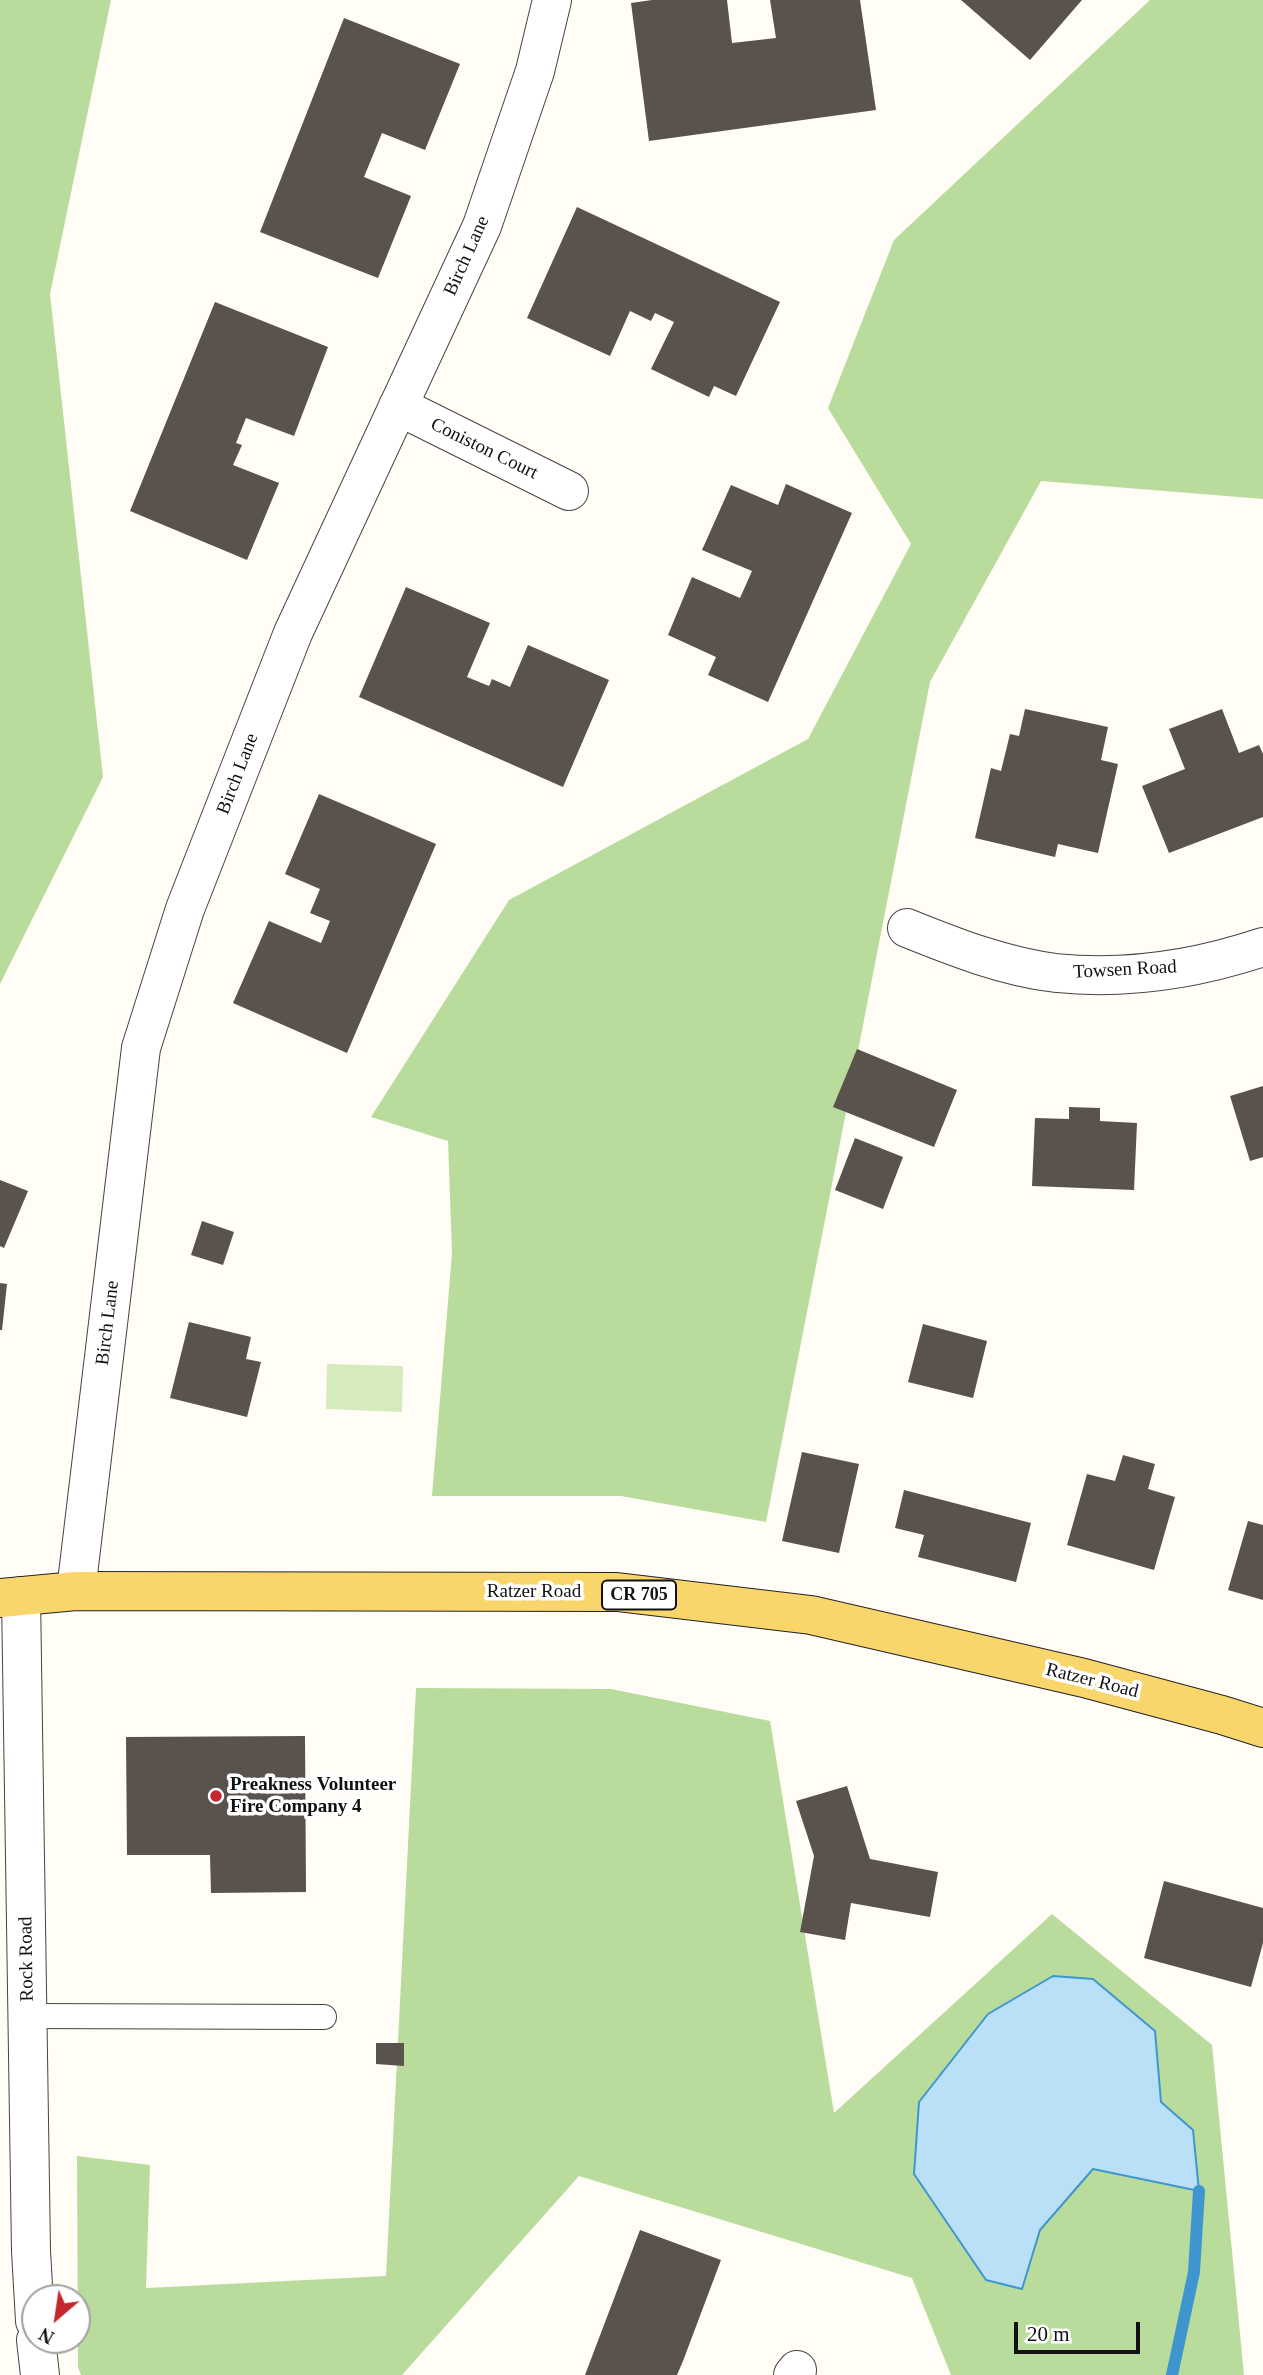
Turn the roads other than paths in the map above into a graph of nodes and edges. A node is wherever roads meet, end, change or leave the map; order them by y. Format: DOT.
graph roads {
  1 [pos="552,0"];
  2 [pos="398,406"];
  3 [pos="569,491"];
  4 [pos="907,928"];
  5 [pos="1263,947"];
  6 [pos="76,1591"];
  7 [pos="11,1597"];
  8 [pos="1263,1728"];
  9 [pos="27,2015"];
  10 [pos="324,2017"];
  11 [pos="33,2284"];
  12 [pos="38,2354"];
  13 [pos="40,2375"];
  1 -- 2 [label="street, Birch Lane"];
  2 -- 3 [label="street, Coniston Court"];
  2 -- 6 [label="street, Birch Lane"];
  4 -- 5 [label="street, Towsen Road"];
  6 -- 7 [label="main road, Ratzer Road / CR 705"];
  6 -- 8 [label="main road, Ratzer Road / CR 705"];
  7 -- 9 [label="street, Rock Road"];
  9 -- 10 [label="lane"];
  9 -- 11 [label="street, Rock Road"];
  12 -- 13 [label="street"];
}
